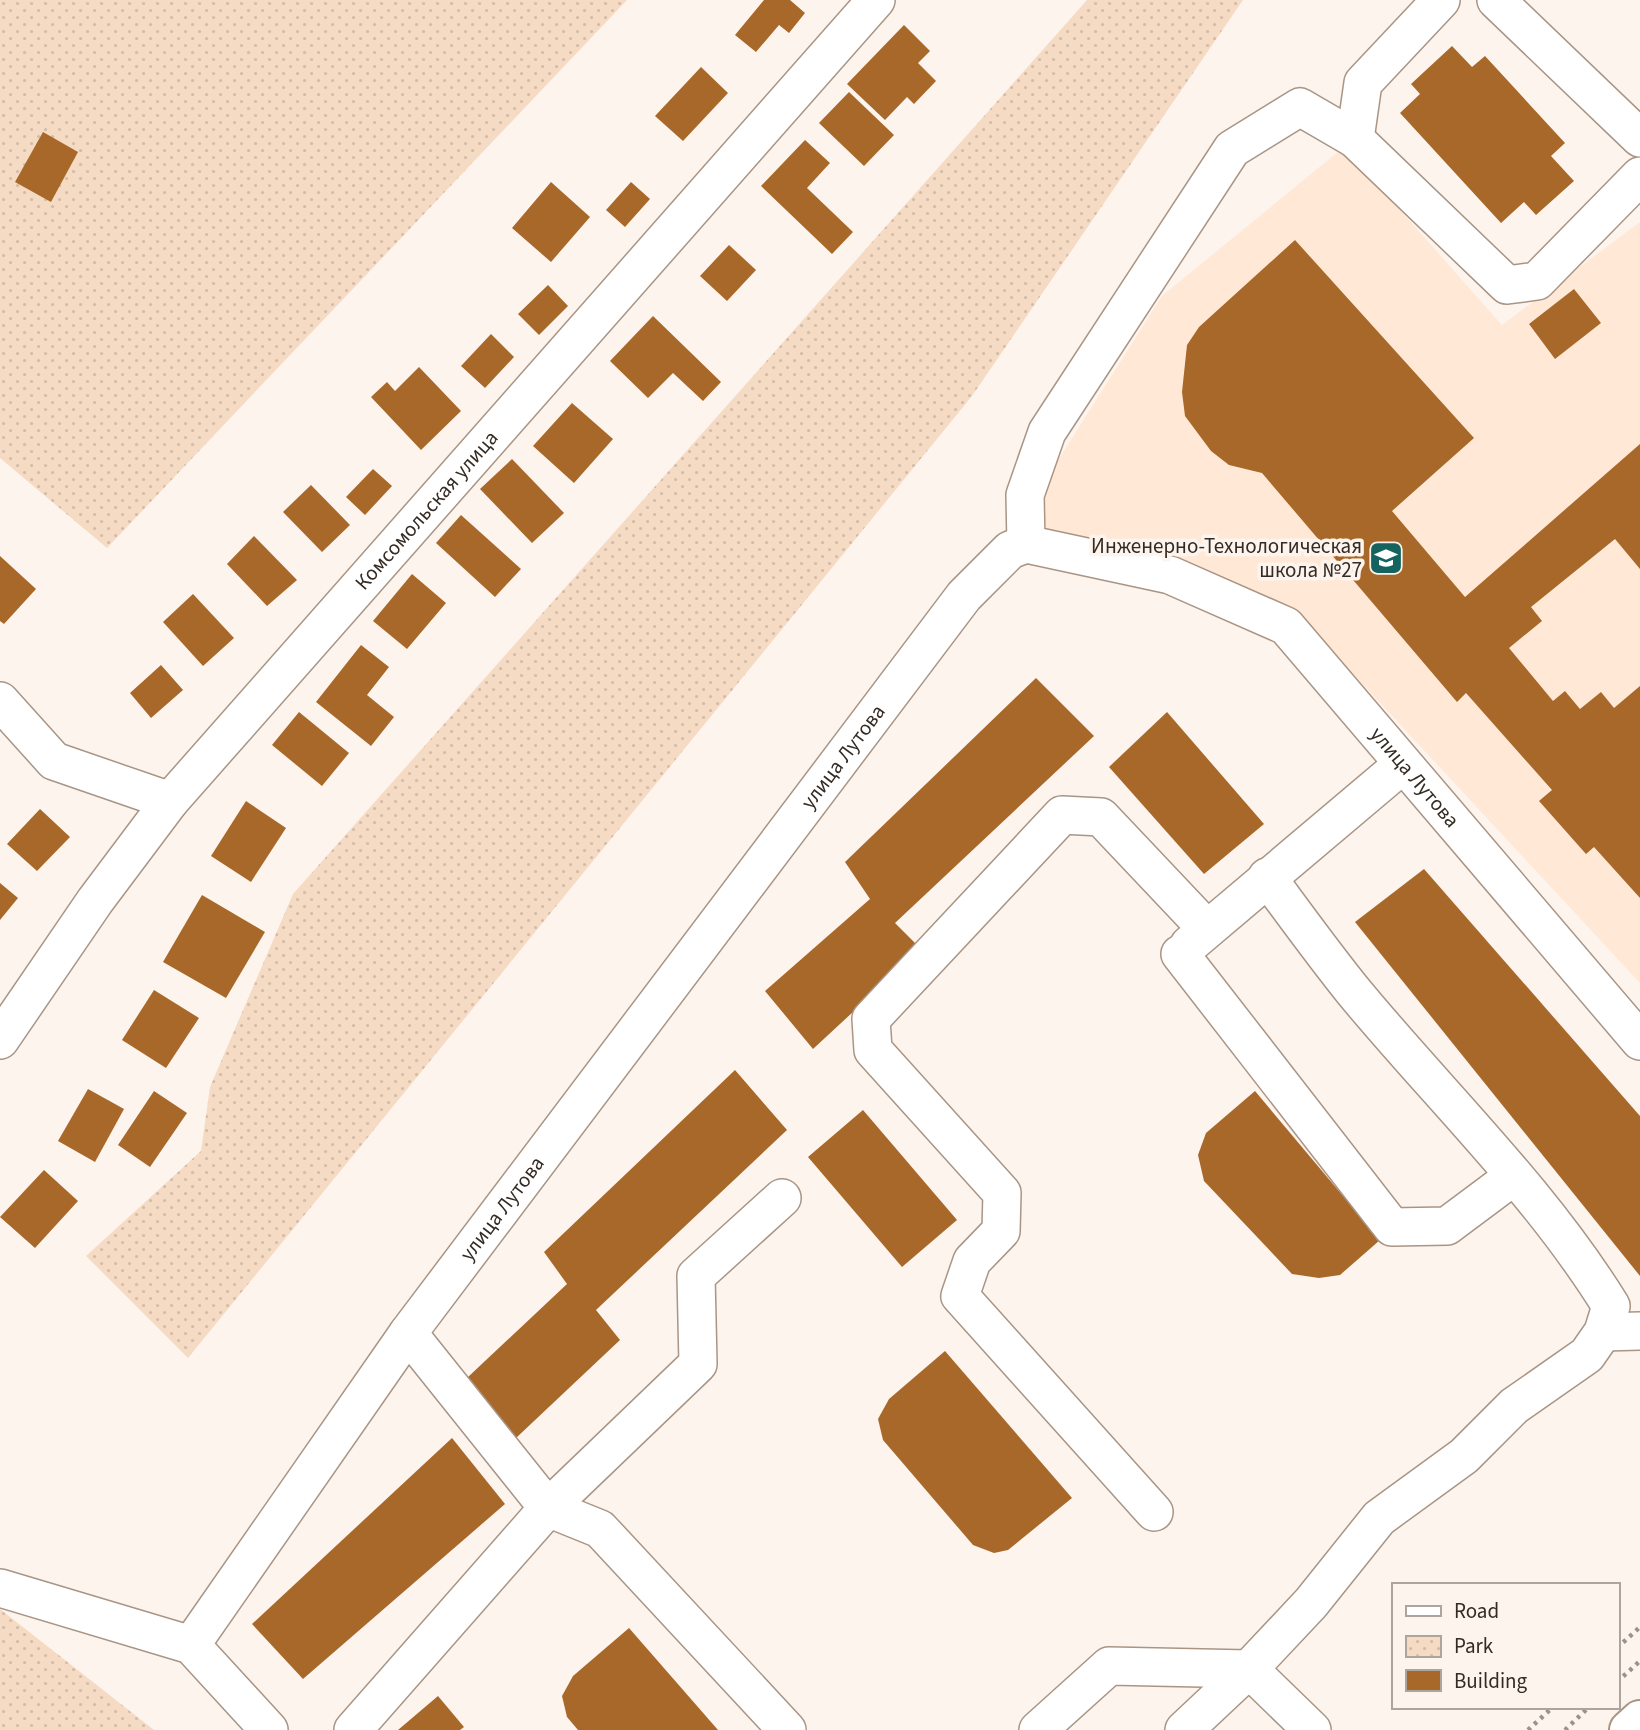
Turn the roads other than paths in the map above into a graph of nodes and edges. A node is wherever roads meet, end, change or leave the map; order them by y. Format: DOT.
graph roads {
  1 [pos="876,0"];
  2 [pos="1441,0"];
  3 [pos="1496,0"];
  4 [pos="1640,138"];
  5 [pos="1355,139"];
  6 [pos="1640,176"];
  7 [pos="1026,544"];
  8 [pos="0,701"];
  9 [pos="1402,765"];
  10 [pos="170,801"];
  11 [pos="1267,877"];
  12 [pos="1206,928"];
  13 [pos="0,1040"];
  14 [pos="1640,1041"];
  15 [pos="1514,1176"];
  16 [pos="782,1198"];
  17 [pos="1640,1331"];
  18 [pos="1603,1332"];
  19 [pos="408,1333"];
  20 [pos="548,1508"];
  21 [pos="1154,1512"];
  22 [pos="0,1588"];
  23 [pos="191,1645"];
  24 [pos="1249,1669"];
  25 [pos="1640,1720"];
  26 [pos="269,1730"];
  27 [pos="354,1730"];
  28 [pos="787,1730"];
  29 [pos="1038,1730"];
  30 [pos="1184,1730"];
  31 [pos="1312,1730"];
  32 [pos="1629,1730"];
  1 -- 10 [label="street, Комсомольская улица"];
  2 -- 5 [label="street"];
  3 -- 4 [label="street"];
  5 -- 6 [label="street"];
  5 -- 7 [label="street"];
  7 -- 9 [label="street, улица Лутова"];
  7 -- 19 [label="street, улица Лутова"];
  8 -- 10 [label="street"];
  9 -- 11 [label="street"];
  9 -- 14 [label="street, улица Лутова"];
  10 -- 13 [label="street, Комсомольская улица"];
  11 -- 12 [label="street"];
  11 -- 15 [label="street"];
  12 -- 15 [label="street"];
  12 -- 21 [label="street"];
  15 -- 18 [label="street"];
  16 -- 20 [label="street"];
  17 -- 18 [label="street"];
  18 -- 24 [label="street"];
  19 -- 20 [label="street"];
  19 -- 23 [label="street, улица Лутова"];
  20 -- 27 [label="street"];
  20 -- 28 [label="street"];
  22 -- 23 [label="street"];
  23 -- 26 [label="street"];
  24 -- 29 [label="street"];
  24 -- 30 [label="street"];
  24 -- 31 [label="street"];
  25 -- 32 [label="main road"];
}
